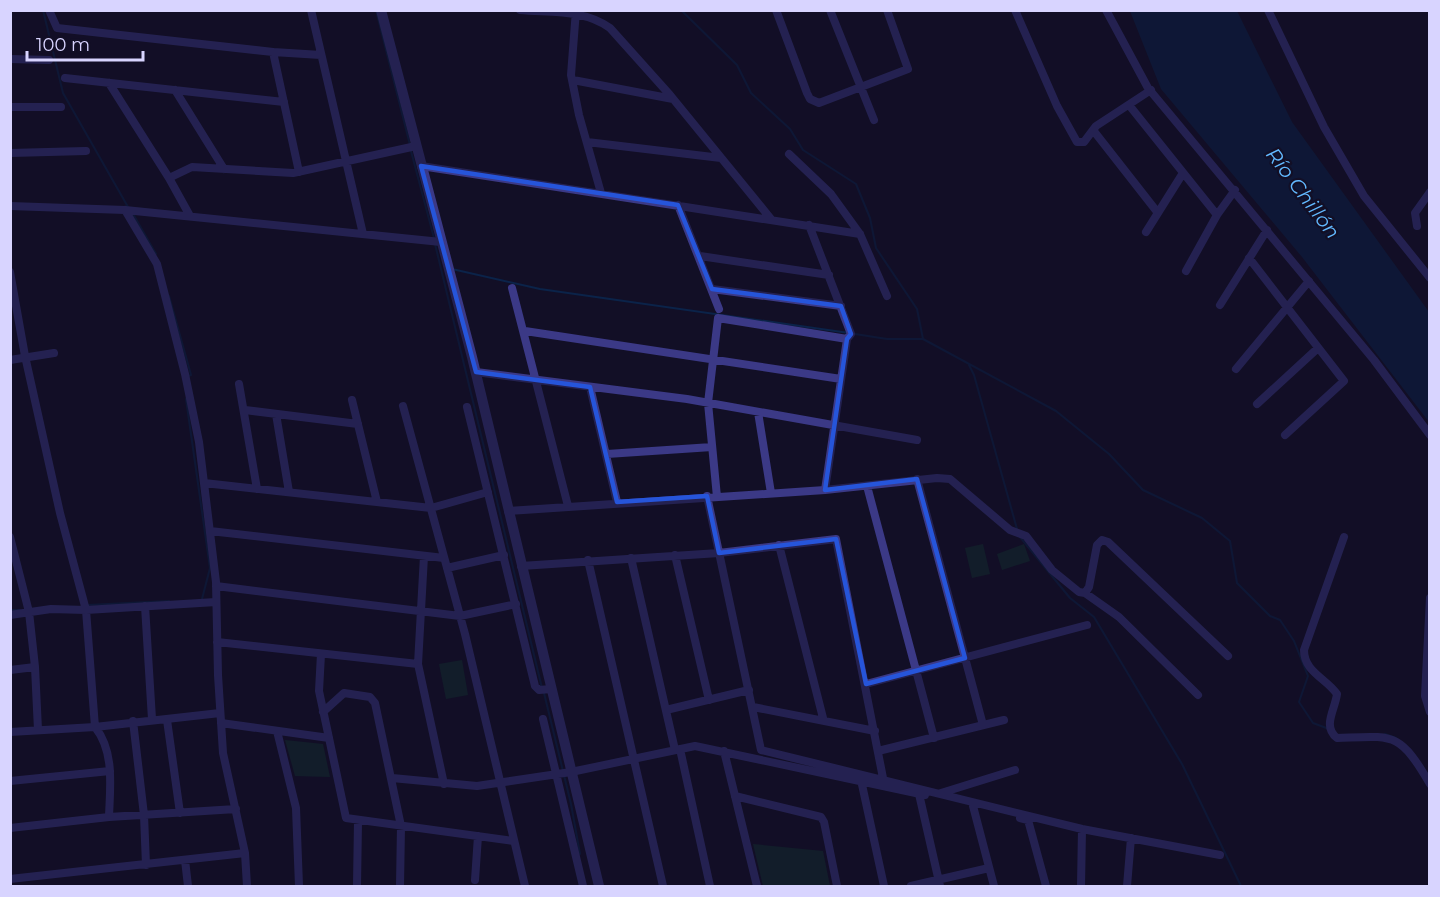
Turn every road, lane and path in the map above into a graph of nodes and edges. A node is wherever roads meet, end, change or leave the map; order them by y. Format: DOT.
graph roads {
  1 [pos="50,10"];
  2 [pos="311,10"];
  3 [pos="381,10"];
  4 [pos="520,10"];
  5 [pos="776,10"];
  6 [pos="830,10"];
  7 [pos="887,10"];
  8 [pos="1015,10"];
  9 [pos="1106,10"];
  10 [pos="1268,10"];
  11 [pos="576,12"];
  12 [pos="273,52"];
  13 [pos="321,54"];
  14 [pos="10,59"];
  15 [pos="49,60"];
  16 [pos="65,78"];
  17 [pos="573,80"];
  18 [pos="109,83"];
  19 [pos="859,86"];
  20 [pos="175,90"];
  21 [pos="1150,90"];
  22 [pos="673,99"];
  23 [pos="284,102"];
  24 [pos="1129,105"];
  25 [pos="10,107"];
  26 [pos="61,107"];
  27 [pos="874,120"];
  28 [pos="1093,130"];
  29 [pos="587,142"];
  30 [pos="416,146"];
  31 [pos="86,151"];
  32 [pos="10,153"];
  33 [pos="789,154"];
  34 [pos="720,158"];
  35 [pos="347,163"];
  36 [pos="421,166"];
  37 [pos="224,169"];
  38 [pos="299,172"];
  39 [pos="1183,172"];
  40 [pos="170,178"];
  41 [pos="1235,190"];
  42 [pos="1430,192"];
  43 [pos="601,193"];
  44 [pos="678,205"];
  45 [pos="10,206"];
  46 [pos="125,210"];
  47 [pos="1158,213"];
  48 [pos="1217,215"];
  49 [pos="190,216"];
  50 [pos="771,219"];
  51 [pos="808,225"];
  52 [pos="1417,226"];
  53 [pos="1267,230"];
  54 [pos="1146,232"];
  55 [pos="363,234"];
  56 [pos="860,234"];
  57 [pos="441,242"];
  58 [pos="700,256"];
  59 [pos="1249,258"];
  60 [pos="1186,271"];
  61 [pos="10,272"];
  62 [pos="829,275"];
  63 [pos="1430,278"];
  64 [pos="1309,281"];
  65 [pos="512,288"];
  66 [pos="712,289"];
  67 [pos="887,296"];
  68 [pos="1220,305"];
  69 [pos="842,306"];
  70 [pos="1287,307"];
  71 [pos="719,309"];
  72 [pos="525,331"];
  73 [pos="846,339"];
  74 [pos="1318,348"];
  75 [pos="54,353"];
  76 [pos="25,356"];
  77 [pos="713,359"];
  78 [pos="10,360"];
  79 [pos="1236,369"];
  80 [pos="476,372"];
  81 [pos="841,379"];
  82 [pos="537,381"];
  83 [pos="239,384"];
  84 [pos="590,387"];
  85 [pos="352,400"];
  86 [pos="708,402"];
  87 [pos="1257,404"];
  88 [pos="403,406"];
  89 [pos="467,407"];
  90 [pos="245,410"];
  91 [pos="758,412"];
  92 [pos="276,414"];
  93 [pos="358,424"];
  94 [pos="834,425"];
  95 [pos="1285,435"];
  96 [pos="1430,435"];
  97 [pos="917,440"];
  98 [pos="712,447"];
  99 [pos="607,454"];
  100 [pos="917,479"];
  101 [pos="204,483"];
  102 [pos="867,486"];
  103 [pos="257,489"];
  104 [pos="825,490"];
  105 [pos="289,492"];
  106 [pos="488,492"];
  107 [pos="771,492"];
  108 [pos="707,496"];
  109 [pos="717,496"];
  110 [pos="377,502"];
  111 [pos="617,502"];
  112 [pos="568,506"];
  113 [pos="430,508"];
  114 [pos="508,511"];
  115 [pos="210,531"];
  116 [pos="10,537"];
  117 [pos="1344,537"];
  118 [pos="779,545"];
  119 [pos="719,553"];
  120 [pos="675,555"];
  121 [pos="424,556"];
  122 [pos="444,558"];
  123 [pos="631,558"];
  124 [pos="13,559"];
  125 [pos="505,560"];
  126 [pos="588,560"];
  127 [pos="521,563"];
  128 [pos="447,568"];
  129 [pos="216,586"];
  130 [pos="1085,593"];
  131 [pos="1430,597"];
  132 [pos="216,602"];
  133 [pos="516,604"];
  134 [pos="145,606"];
  135 [pos="86,610"];
  136 [pos="29,612"];
  137 [pos="421,613"];
  138 [pos="10,615"];
  139 [pos="460,616"];
  140 [pos="1087,625"];
  141 [pos="217,642"];
  142 [pos="321,654"];
  143 [pos="1228,656"];
  144 [pos="965,657"];
  145 [pos="418,664"];
  146 [pos="35,667"];
  147 [pos="10,670"];
  148 [pos="917,672"];
  149 [pos="866,684"];
  150 [pos="551,689"];
  151 [pos="749,690"];
  152 [pos="1198,694"];
  153 [pos="709,700"];
  154 [pos="753,707"];
  155 [pos="666,710"];
  156 [pos="323,712"];
  157 [pos="1430,712"];
  158 [pos="220,713"];
  159 [pos="822,718"];
  160 [pos="543,719"];
  161 [pos="152,720"];
  162 [pos="167,720"];
  163 [pos="1004,720"];
  164 [pos="133,722"];
  165 [pos="221,723"];
  166 [pos="983,725"];
  167 [pos="95,727"];
  168 [pos="38,730"];
  169 [pos="277,731"];
  170 [pos="875,731"];
  171 [pos="10,732"];
  172 [pos="329,738"];
  173 [pos="934,738"];
  174 [pos="678,749"];
  175 [pos="724,751"];
  176 [pos="878,751"];
  177 [pos="634,758"];
  178 [pos="1015,770"];
  179 [pos="110,771"];
  180 [pos="571,772"];
  181 [pos="557,774"];
  182 [pos="393,778"];
  183 [pos="883,778"];
  184 [pos="861,780"];
  185 [pos="10,781"];
  186 [pos="501,783"];
  187 [pos="444,784"];
  188 [pos="1430,784"];
  189 [pos="919,794"];
  190 [pos="940,794"];
  191 [pos="735,796"];
  192 [pos="973,806"];
  193 [pos="236,809"];
  194 [pos="180,813"];
  195 [pos="144,815"];
  196 [pos="109,817"];
  197 [pos="358,821"];
  198 [pos="401,826"];
  199 [pos="10,828"];
  200 [pos="1082,829"];
  201 [pos="478,837"];
  202 [pos="1131,838"];
  203 [pos="514,841"];
  204 [pos="245,852"];
  205 [pos="1220,855"];
  206 [pos="185,861"];
  207 [pos="146,865"];
  208 [pos="989,868"];
  209 [pos="475,880"];
  210 [pos="14,882"];
  211 [pos="939,883"];
  212 [pos="188,886"];
  213 [pos="248,886"];
  214 [pos="299,886"];
  215 [pos="357,886"];
  216 [pos="400,886"];
  217 [pos="525,886"];
  218 [pos="583,886"];
  219 [pos="599,886"];
  220 [pos="663,886"];
  221 [pos="710,886"];
  222 [pos="757,886"];
  223 [pos="837,886"];
  224 [pos="884,886"];
  225 [pos="911,886"];
  226 [pos="994,886"];
  227 [pos="1046,886"];
  228 [pos="1081,886"];
  229 [pos="1127,886"];
  1 -- 12 [label="street"];
  2 -- 13 [label="street"];
  3 -- 30 [label="street"];
  4 -- 11 [label="street"];
  5 -- 19 [label="street"];
  6 -- 19 [label="street"];
  7 -- 19 [label="street"];
  8 -- 28 [label="street"];
  9 -- 21 [label="street"];
  10 -- 63 [label="street"];
  11 -- 17 [label="street"];
  11 -- 22 [label="street"];
  12 -- 13 [label="street"];
  12 -- 23 [label="street"];
  13 -- 35 [label="street"];
  14 -- 15 [label="street"];
  16 -- 18 [label="street"];
  17 -- 22 [label="street"];
  17 -- 29 [label="street"];
  18 -- 20 [label="street"];
  18 -- 40 [label="street"];
  19 -- 27 [label="street"];
  20 -- 23 [label="street"];
  20 -- 37 [label="street"];
  21 -- 24 [label="street"];
  21 -- 41 [label="street"];
  22 -- 34 [label="street"];
  23 -- 38 [label="street"];
  24 -- 28 [label="street"];
  24 -- 39 [label="street"];
  25 -- 26 [label="street"];
  28 -- 47 [label="street"];
  29 -- 34 [label="street"];
  29 -- 43 [label="street"];
  30 -- 35 [label="street"];
  30 -- 36 [label="street"];
  31 -- 32 [label="street"];
  33 -- 56 [label="street"];
  34 -- 50 [label="street"];
  35 -- 38 [label="street"];
  35 -- 55 [label="street"];
  36 -- 43 [label="street"];
  36 -- 57 [label="street"];
  37 -- 38 [label="street"];
  37 -- 40 [label="street"];
  39 -- 47 [label="street"];
  39 -- 48 [label="street"];
  40 -- 49 [label="street"];
  41 -- 48 [label="street"];
  41 -- 53 [label="street"];
  42 -- 52 [label="street"];
  43 -- 44 [label="street"];
  44 -- 50 [label="street"];
  44 -- 58 [label="street"];
  45 -- 46 [label="street"];
  46 -- 49 [label="street"];
  46 -- 101 [label="street"];
  47 -- 54 [label="street"];
  48 -- 60 [label="street"];
  49 -- 55 [label="street"];
  50 -- 51 [label="street"];
  51 -- 56 [label="street"];
  51 -- 62 [label="street"];
  53 -- 59 [label="street"];
  53 -- 64 [label="street"];
  55 -- 57 [label="street"];
  56 -- 67 [label="street"];
  57 -- 80 [label="street"];
  58 -- 62 [label="street"];
  58 -- 66 [label="street"];
  59 -- 68 [label="street"];
  59 -- 70 [label="street"];
  61 -- 76 [label="street"];
  62 -- 69 [label="street"];
  64 -- 70 [label="street"];
  64 -- 96 [label="street"];
  65 -- 72 [label="street"];
  66 -- 69 [label="street"];
  66 -- 71 [label="street"];
  69 -- 73 [label="street"];
  70 -- 74 [label="street"];
  70 -- 79 [label="street"];
  72 -- 77 [label="street"];
  72 -- 82 [label="street"];
  73 -- 77 [label="street"];
  73 -- 81 [label="street"];
  74 -- 87 [label="street"];
  74 -- 95 [label="street"];
  75 -- 76 [label="street"];
  76 -- 78 [label="street"];
  76 -- 135 [label="street"];
  77 -- 81 [label="street"];
  77 -- 86 [label="street"];
  80 -- 82 [label="street"];
  80 -- 114 [label="street"];
  81 -- 94 [label="street"];
  82 -- 84 [label="street"];
  82 -- 112 [label="street"];
  83 -- 90 [label="street"];
  84 -- 86 [label="street"];
  84 -- 99 [label="street"];
  85 -- 93 [label="street"];
  86 -- 91 [label="street"];
  86 -- 98 [label="street"];
  88 -- 113 [label="street"];
  89 -- 106 [label="street"];
  90 -- 92 [label="street"];
  90 -- 103 [label="street"];
  91 -- 94 [label="street"];
  91 -- 107 [label="street"];
  92 -- 93 [label="street"];
  92 -- 105 [label="street"];
  93 -- 110 [label="street"];
  94 -- 97 [label="street"];
  94 -- 104 [label="street"];
  98 -- 99 [label="street"];
  98 -- 109 [label="street"];
  99 -- 111 [label="street"];
  100 -- 102 [label="street"];
  100 -- 130 [label="street"];
  100 -- 144 [label="street"];
  101 -- 103 [label="street"];
  101 -- 115 [label="street"];
  102 -- 104 [label="street"];
  102 -- 148 [label="street"];
  103 -- 105 [label="street"];
  104 -- 107 [label="street"];
  105 -- 110 [label="street"];
  106 -- 113 [label="street"];
  106 -- 125 [label="street"];
  107 -- 109 [label="street"];
  108 -- 109 [label="street"];
  108 -- 111 [label="street"];
  108 -- 119 [label="street"];
  110 -- 113 [label="street"];
  111 -- 112 [label="street"];
  112 -- 114 [label="street"];
  113 -- 122 [label="street"];
  114 -- 127 [label="street"];
  115 -- 121 [label="street"];
  115 -- 129 [label="street"];
  116 -- 124 [label="street"];
  117 -- 188 [label="street"];
  118 -- 119 [label="street"];
  118 -- 149 [label="street"];
  118 -- 159 [label="street"];
  119 -- 120 [label="street"];
  119 -- 151 [label="street"];
  120 -- 123 [label="street"];
  120 -- 153 [label="street"];
  121 -- 122 [label="street"];
  121 -- 137 [label="street"];
  122 -- 128 [label="street"];
  123 -- 126 [label="street"];
  123 -- 155 [label="street"];
  124 -- 136 [label="street"];
  125 -- 127 [label="street"];
  125 -- 128 [label="street"];
  125 -- 133 [label="street"];
  126 -- 127 [label="street"];
  126 -- 177 [label="street"];
  127 -- 150 [label="street"];
  128 -- 139 [label="street"];
  129 -- 132 [label="street"];
  129 -- 137 [label="street"];
  130 -- 143 [label="street"];
  130 -- 152 [label="street"];
  131 -- 157 [label="street"];
  132 -- 134 [label="street"];
  132 -- 141 [label="street"];
  133 -- 139 [label="street"];
  133 -- 150 [label="street"];
  134 -- 135 [label="street"];
  134 -- 161 [label="street"];
  135 -- 136 [label="street"];
  135 -- 167 [label="street"];
  136 -- 138 [label="street"];
  136 -- 146 [label="street"];
  137 -- 139 [label="street"];
  137 -- 145 [label="street"];
  139 -- 186 [label="street"];
  140 -- 144 [label="street"];
  141 -- 142 [label="street"];
  141 -- 158 [label="street"];
  142 -- 145 [label="street"];
  142 -- 156 [label="street"];
  144 -- 148 [label="street"];
  144 -- 166 [label="street"];
  145 -- 187 [label="street"];
  146 -- 147 [label="street"];
  146 -- 168 [label="street"];
  148 -- 149 [label="street"];
  148 -- 173 [label="street"];
  149 -- 170 [label="street"];
  150 -- 180 [label="street"];
  151 -- 153 [label="street"];
  151 -- 154 [label="street"];
  153 -- 155 [label="street"];
  154 -- 159 [label="street"];
  154 -- 183 [label="street"];
  155 -- 174 [label="street"];
  156 -- 172 [label="street"];
  156 -- 182 [label="street"];
  158 -- 162 [label="street"];
  158 -- 165 [label="street"];
  159 -- 170 [label="street"];
  160 -- 181 [label="street"];
  161 -- 162 [label="street"];
  161 -- 164 [label="street"];
  162 -- 194 [label="street"];
  163 -- 166 [label="street"];
  164 -- 167 [label="street"];
  164 -- 195 [label="street"];
  165 -- 169 [label="street"];
  165 -- 193 [label="street"];
  166 -- 173 [label="street"];
  167 -- 168 [label="street"];
  167 -- 179 [label="street"];
  168 -- 171 [label="street"];
  169 -- 172 [label="street"];
  169 -- 214 [label="street"];
  170 -- 176 [label="street"];
  172 -- 197 [label="street"];
  173 -- 176 [label="street"];
  174 -- 175 [label="street"];
  174 -- 177 [label="street"];
  174 -- 221 [label="street"];
  175 -- 184 [label="street"];
  175 -- 191 [label="street"];
  176 -- 183 [label="street"];
  177 -- 180 [label="street"];
  177 -- 220 [label="street"];
  178 -- 190 [label="street"];
  179 -- 185 [label="street"];
  179 -- 196 [label="street"];
  180 -- 181 [label="street"];
  180 -- 219 [label="street"];
  181 -- 186 [label="street"];
  181 -- 218 [label="street"];
  182 -- 187 [label="street"];
  182 -- 198 [label="street"];
  183 -- 190 [label="street"];
  184 -- 189 [label="street"];
  184 -- 224 [label="street"];
  186 -- 187 [label="street"];
  186 -- 203 [label="street"];
  189 -- 192 [label="street"];
  189 -- 211 [label="street"];
  190 -- 200 [label="street"];
  191 -- 222 [label="street"];
  191 -- 223 [label="street"];
  192 -- 208 [label="street"];
  192 -- 227 [label="street"];
  193 -- 194 [label="street"];
  193 -- 204 [label="street"];
  194 -- 195 [label="street"];
  195 -- 196 [label="street"];
  195 -- 207 [label="street"];
  196 -- 199 [label="street"];
  197 -- 198 [label="street"];
  197 -- 215 [label="street"];
  198 -- 201 [label="street"];
  198 -- 216 [label="street"];
  200 -- 202 [label="street"];
  200 -- 228 [label="street"];
  201 -- 203 [label="street"];
  201 -- 209 [label="street"];
  202 -- 205 [label="street"];
  202 -- 229 [label="street"];
  203 -- 217 [label="street"];
  204 -- 206 [label="street"];
  204 -- 213 [label="street"];
  206 -- 207 [label="street"];
  206 -- 212 [label="street"];
  207 -- 210 [label="street"];
  208 -- 211 [label="street"];
  208 -- 226 [label="street"];
  211 -- 225 [label="street"];
}
